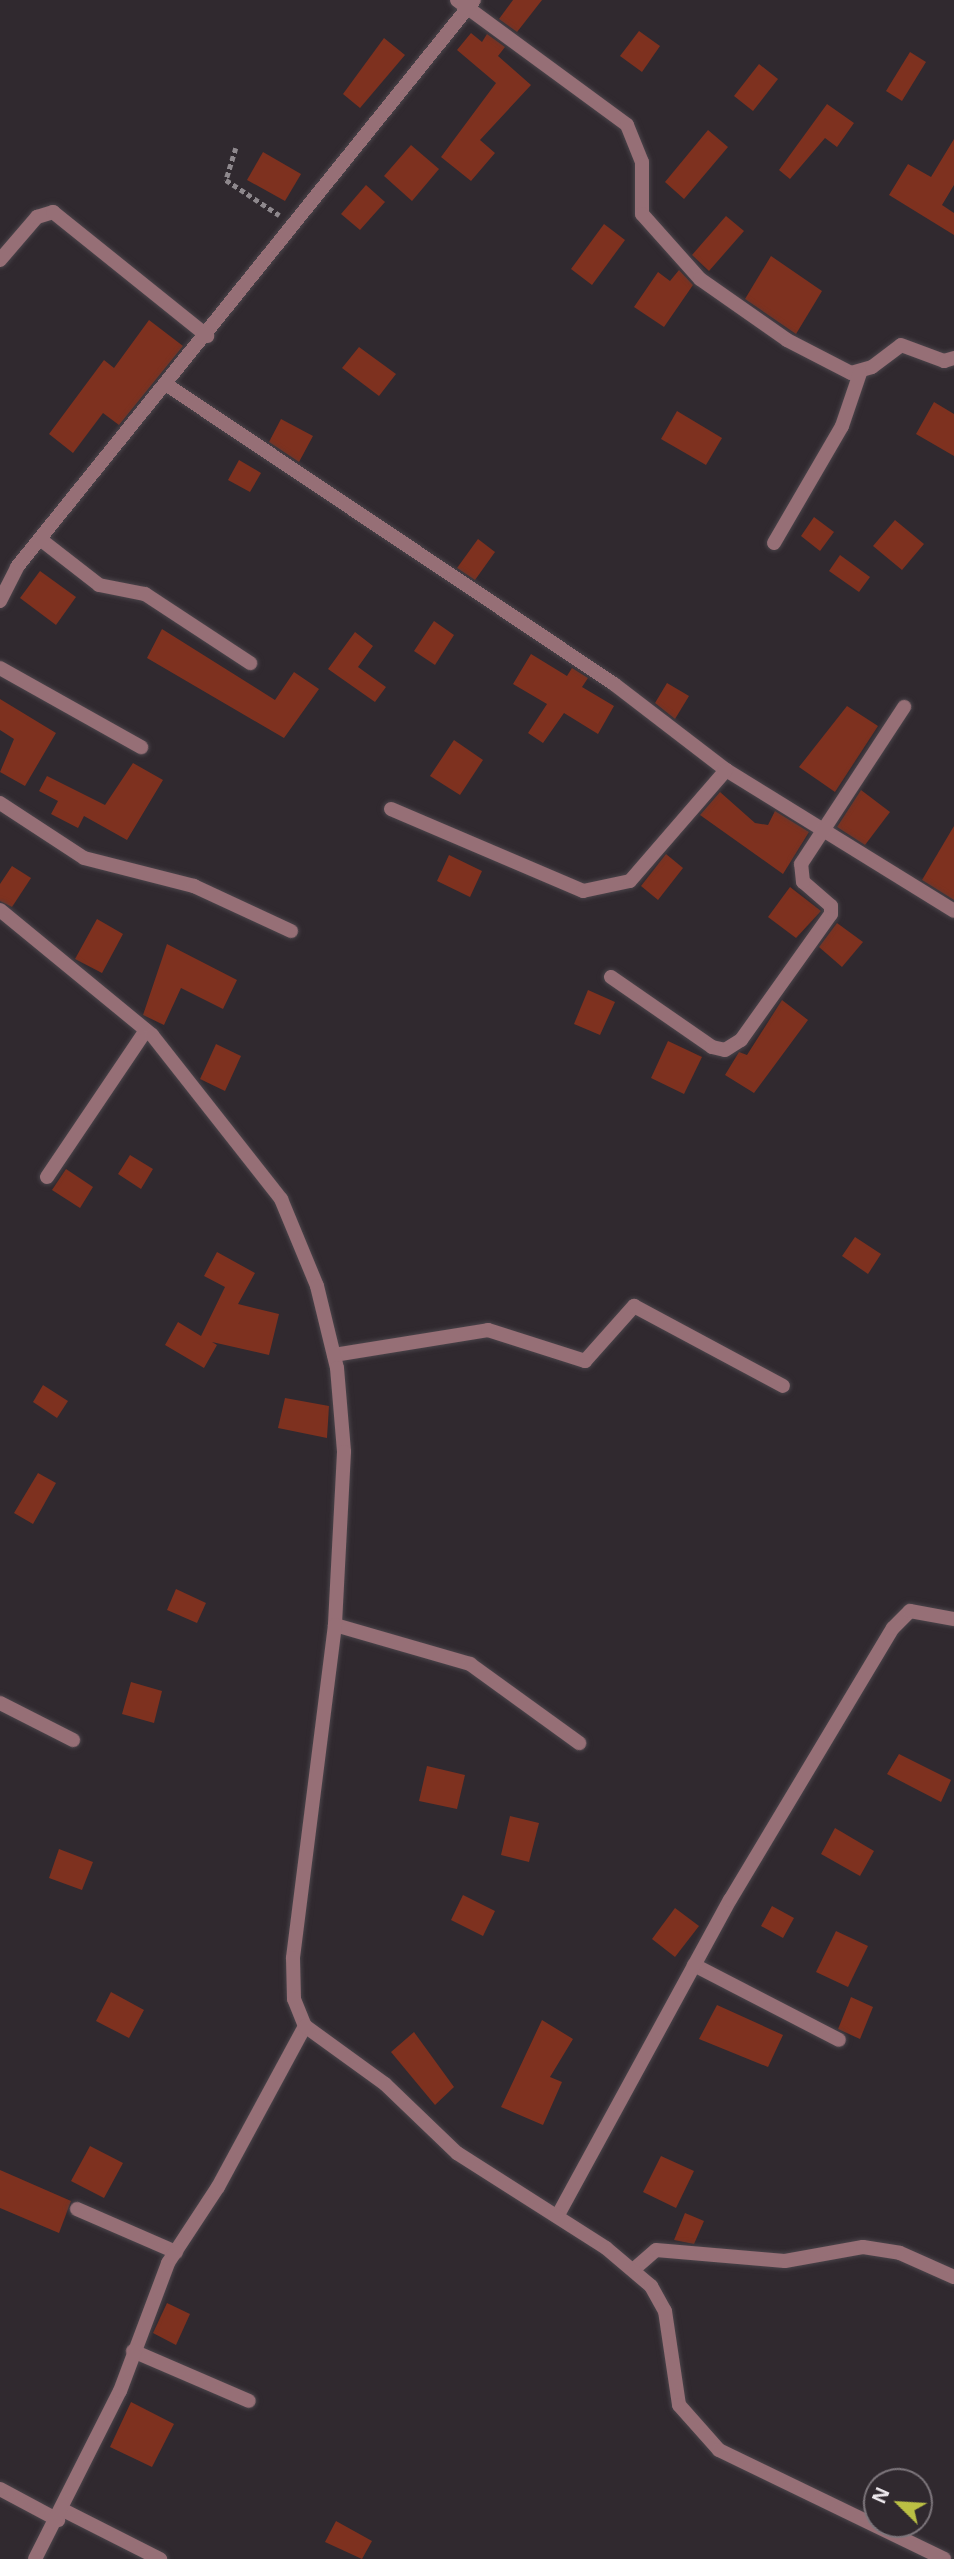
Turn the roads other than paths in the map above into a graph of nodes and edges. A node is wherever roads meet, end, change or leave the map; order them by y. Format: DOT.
graph roads {
  1 [pos="466,3"];
  2 [pos="0,260"];
  3 [pos="207,337"];
  4 [pos="954,358"];
  5 [pos="860,373"];
  6 [pos="167,385"];
  7 [pos="40,539"];
  8 [pos="774,543"];
  9 [pos="0,601"];
  10 [pos="250,663"];
  11 [pos="0,668"];
  12 [pos="904,707"];
  13 [pos="141,747"];
  14 [pos="726,770"];
  15 [pos="0,803"];
  16 [pos="391,809"];
  17 [pos="821,829"];
  18 [pos="0,910"];
  19 [pos="954,911"];
  20 [pos="291,931"];
  21 [pos="611,977"];
  22 [pos="146,1030"];
  23 [pos="47,1177"];
  24 [pos="334,1355"];
  25 [pos="783,1386"];
  26 [pos="954,1619"];
  27 [pos="335,1625"];
  28 [pos="0,1703"];
  29 [pos="74,1740"];
  30 [pos="579,1743"];
  31 [pos="694,1965"];
  32 [pos="305,2026"];
  33 [pos="839,2040"];
  34 [pos="77,2209"];
  35 [pos="558,2215"];
  36 [pos="176,2252"];
  37 [pos="634,2270"];
  38 [pos="954,2277"];
  39 [pos="133,2351"];
  40 [pos="250,2401"];
  41 [pos="0,2489"];
  42 [pos="60,2515"];
  43 [pos="36,2559"];
  44 [pos="160,2559"];
  45 [pos="944,2559"];
  1 -- 3 [label="street"];
  1 -- 5 [label="street"];
  2 -- 3 [label="street"];
  3 -- 6 [label="street"];
  4 -- 5 [label="street"];
  5 -- 8 [label="street"];
  6 -- 7 [label="street"];
  6 -- 14 [label="street"];
  7 -- 9 [label="street"];
  7 -- 10 [label="street"];
  11 -- 13 [label="street"];
  12 -- 17 [label="street"];
  14 -- 16 [label="street"];
  14 -- 17 [label="street"];
  15 -- 20 [label="street"];
  17 -- 19 [label="street"];
  17 -- 21 [label="street"];
  18 -- 22 [label="street"];
  22 -- 23 [label="street"];
  22 -- 24 [label="street"];
  24 -- 25 [label="street"];
  24 -- 27 [label="street"];
  26 -- 31 [label="street"];
  27 -- 30 [label="street"];
  27 -- 32 [label="street"];
  28 -- 29 [label="street"];
  31 -- 33 [label="street"];
  31 -- 35 [label="street"];
  32 -- 35 [label="street"];
  32 -- 36 [label="street"];
  34 -- 36 [label="street"];
  35 -- 37 [label="street"];
  36 -- 39 [label="street"];
  37 -- 38 [label="street"];
  37 -- 45 [label="street"];
  39 -- 40 [label="street"];
  39 -- 42 [label="street"];
  41 -- 42 [label="street"];
  42 -- 43 [label="street"];
  42 -- 44 [label="street"];
}
